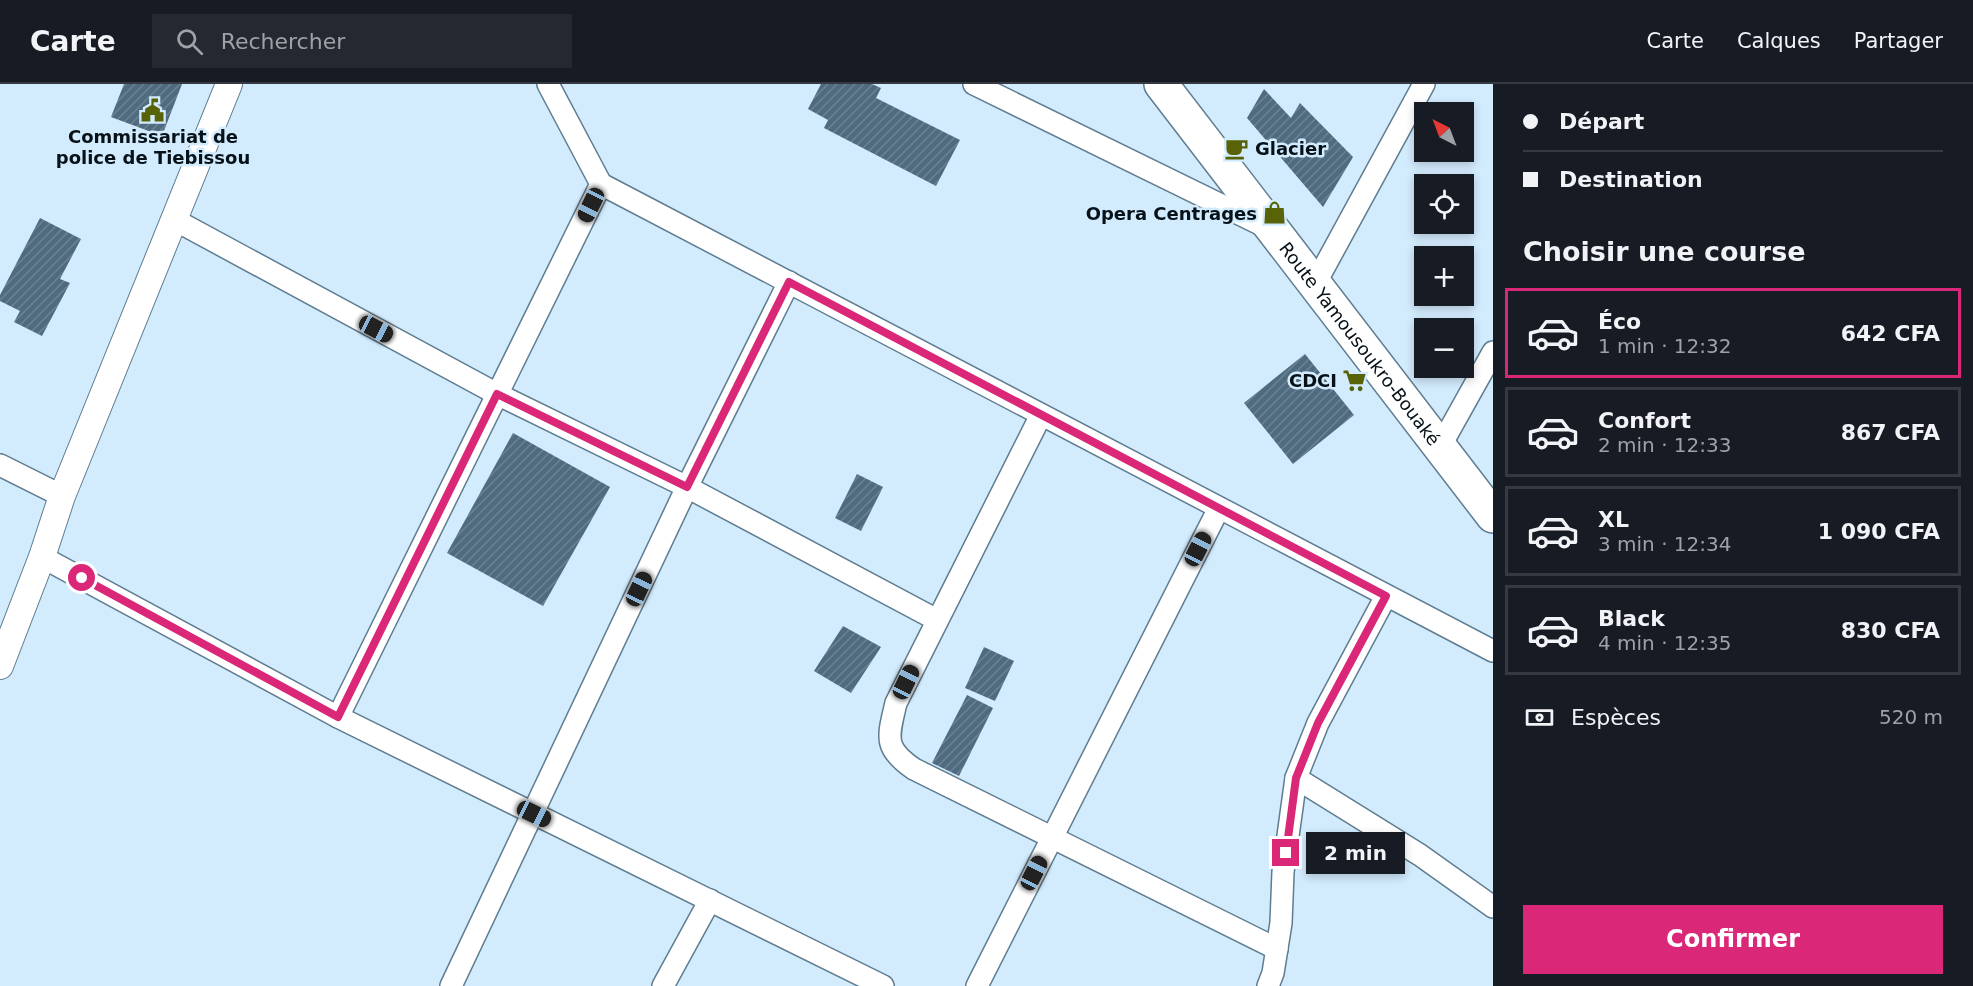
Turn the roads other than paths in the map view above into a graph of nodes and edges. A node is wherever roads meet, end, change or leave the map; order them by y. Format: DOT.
graph roads {
  1 [pos="229,84"];
  2 [pos="548,84"];
  3 [pos="974,84"];
  4 [pos="1161,84"];
  5 [pos="1424,84"];
  6 [pos="602,184"];
  7 [pos="175,220"];
  8 [pos="1274,231"];
  9 [pos="789,282"];
  10 [pos="1315,284"];
  11 [pos="1493,352"];
  12 [pos="497,394"];
  13 [pos="1041,415"];
  14 [pos="1440,447"];
  15 [pos="0,465"];
  16 [pos="687,487"];
  17 [pos="62,496"];
  18 [pos="1219,508"];
  19 [pos="1493,516"];
  20 [pos="42,557"];
  21 [pos="1386,596"];
  22 [pos="937,620"];
  23 [pos="1490,648"];
  24 [pos="0,666"];
  25 [pos="338,717"];
  26 [pos="1296,778"];
  27 [pos="534,814"];
  28 [pos="1054,836"];
  29 [pos="710,900"];
  30 [pos="1493,907"];
  31 [pos="1277,949"];
  32 [pos="451,986"];
  33 [pos="663,986"];
  34 [pos="883,986"];
  35 [pos="977,986"];
  36 [pos="1268,986"];
  1 -- 7 [label="street"];
  2 -- 6 [label="street"];
  3 -- 8 [label="street"];
  4 -- 8 [label="main road, Route Yamousoukro-Bouaké"];
  5 -- 10 [label="street"];
  6 -- 9 [label="street"];
  6 -- 12 [label="street"];
  7 -- 12 [label="street"];
  7 -- 17 [label="street"];
  8 -- 10 [label="main road, Route Yamousoukro-Bouaké"];
  9 -- 13 [label="street"];
  9 -- 16 [label="street"];
  10 -- 14 [label="main road, Route Yamousoukro-Bouaké"];
  11 -- 14 [label="street"];
  12 -- 16 [label="street"];
  12 -- 25 [label="street"];
  13 -- 18 [label="street"];
  13 -- 22 [label="street"];
  14 -- 19 [label="main road, Route Yamousoukro-Bouaké"];
  15 -- 17 [label="street"];
  16 -- 22 [label="street"];
  16 -- 27 [label="street"];
  17 -- 20 [label="street"];
  18 -- 21 [label="street"];
  18 -- 28 [label="street"];
  20 -- 24 [label="street"];
  20 -- 25 [label="street"];
  21 -- 23 [label="street"];
  21 -- 26 [label="street"];
  22 -- 28 [label="street"];
  25 -- 27 [label="street"];
  26 -- 30 [label="street"];
  26 -- 31 [label="street"];
  27 -- 29 [label="street"];
  27 -- 32 [label="street"];
  28 -- 31 [label="street"];
  28 -- 35 [label="street"];
  29 -- 33 [label="street"];
  29 -- 34 [label="street"];
  31 -- 36 [label="street"];
}
